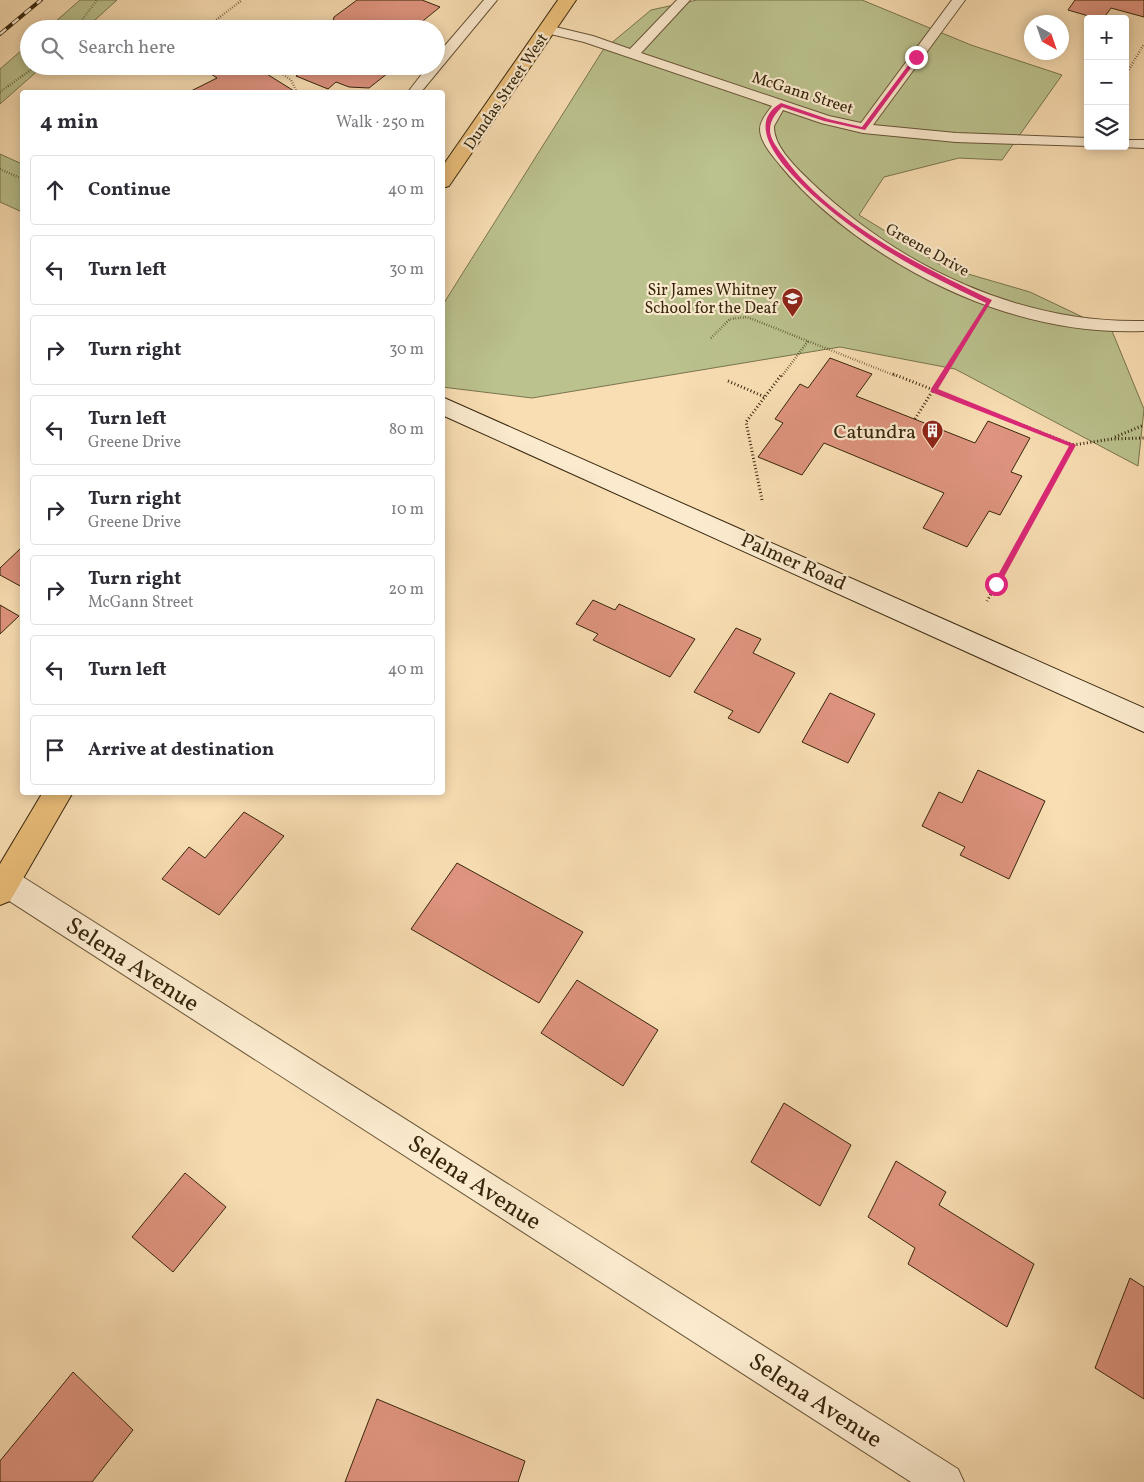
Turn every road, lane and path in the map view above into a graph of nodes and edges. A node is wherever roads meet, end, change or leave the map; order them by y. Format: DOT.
graph roads {
  1 [pos="97,0"];
  2 [pos="242,0"];
  3 [pos="491,0"];
  4 [pos="567,0"];
  5 [pos="684,0"];
  6 [pos="959,0"];
  7 [pos="82,20"];
  8 [pos="216,20"];
  9 [pos="547,29"];
  10 [pos="1144,45"];
  11 [pos="633,54"];
  12 [pos="445,55"];
  13 [pos="1129,69"];
  14 [pos="24,75"];
  15 [pos="284,75"];
  16 [pos="428,75"];
  17 [pos="297,90"];
  18 [pos="416,90"];
  19 [pos="0,92"];
  20 [pos="781,104"];
  21 [pos="863,129"];
  22 [pos="1084,142"];
  23 [pos="1129,144"];
  24 [pos="1144,144"];
  25 [pos="0,169"];
  26 [pos="445,178"];
  27 [pos="20,179"];
  28 [pos="990,302"];
  29 [pos="1144,326"];
  30 [pos="710,338"];
  31 [pos="808,341"];
  32 [pos="728,381"];
  33 [pos="934,390"];
  34 [pos="766,397"];
  35 [pos="445,406"];
  36 [pos="916,419"];
  37 [pos="1144,425"];
  38 [pos="1144,438"];
  39 [pos="1112,439"];
  40 [pos="1073,445"];
  41 [pos="762,500"];
  42 [pos="987,601"];
  43 [pos="1144,720"];
  44 [pos="57,795"];
  45 [pos="2,886"];
  46 [pos="945,1482"];
  1 -- 7 [label="path"];
  2 -- 8 [label="path"];
  3 -- 12 [label="lane"];
  4 -- 9 [label="main road, Dundas Street West"];
  5 -- 11 [label="lane"];
  6 -- 21 [label="lane"];
  9 -- 11 [label="lane, McGann Street"];
  9 -- 26 [label="main road, Dundas Street West"];
  10 -- 13 [label="path"];
  11 -- 20 [label="lane, McGann Street"];
  14 -- 19 [label="path"];
  15 -- 17 [label="path"];
  16 -- 18 [label="lane"];
  20 -- 21 [label="lane, McGann Street"];
  20 -- 28 [label="lane, Greene Drive"];
  21 -- 22 [label="lane, McGann Street"];
  23 -- 24 [label="lane"];
  25 -- 27 [label="path"];
  28 -- 29 [label="lane, Greene Drive"];
  28 -- 33 [label="path"];
  30 -- 31 [label="path"];
  31 -- 33 [label="path"];
  31 -- 34 [label="path"];
  32 -- 34 [label="path"];
  33 -- 36 [label="path"];
  33 -- 40 [label="path"];
  34 -- 41 [label="path"];
  35 -- 43 [label="street, Palmer Road"];
  37 -- 39 [label="path"];
  38 -- 39 [label="path"];
  39 -- 40 [label="path"];
  40 -- 42 [label="path"];
  44 -- 45 [label="main road"];
  45 -- 46 [label="street, Selena Avenue"];
}
